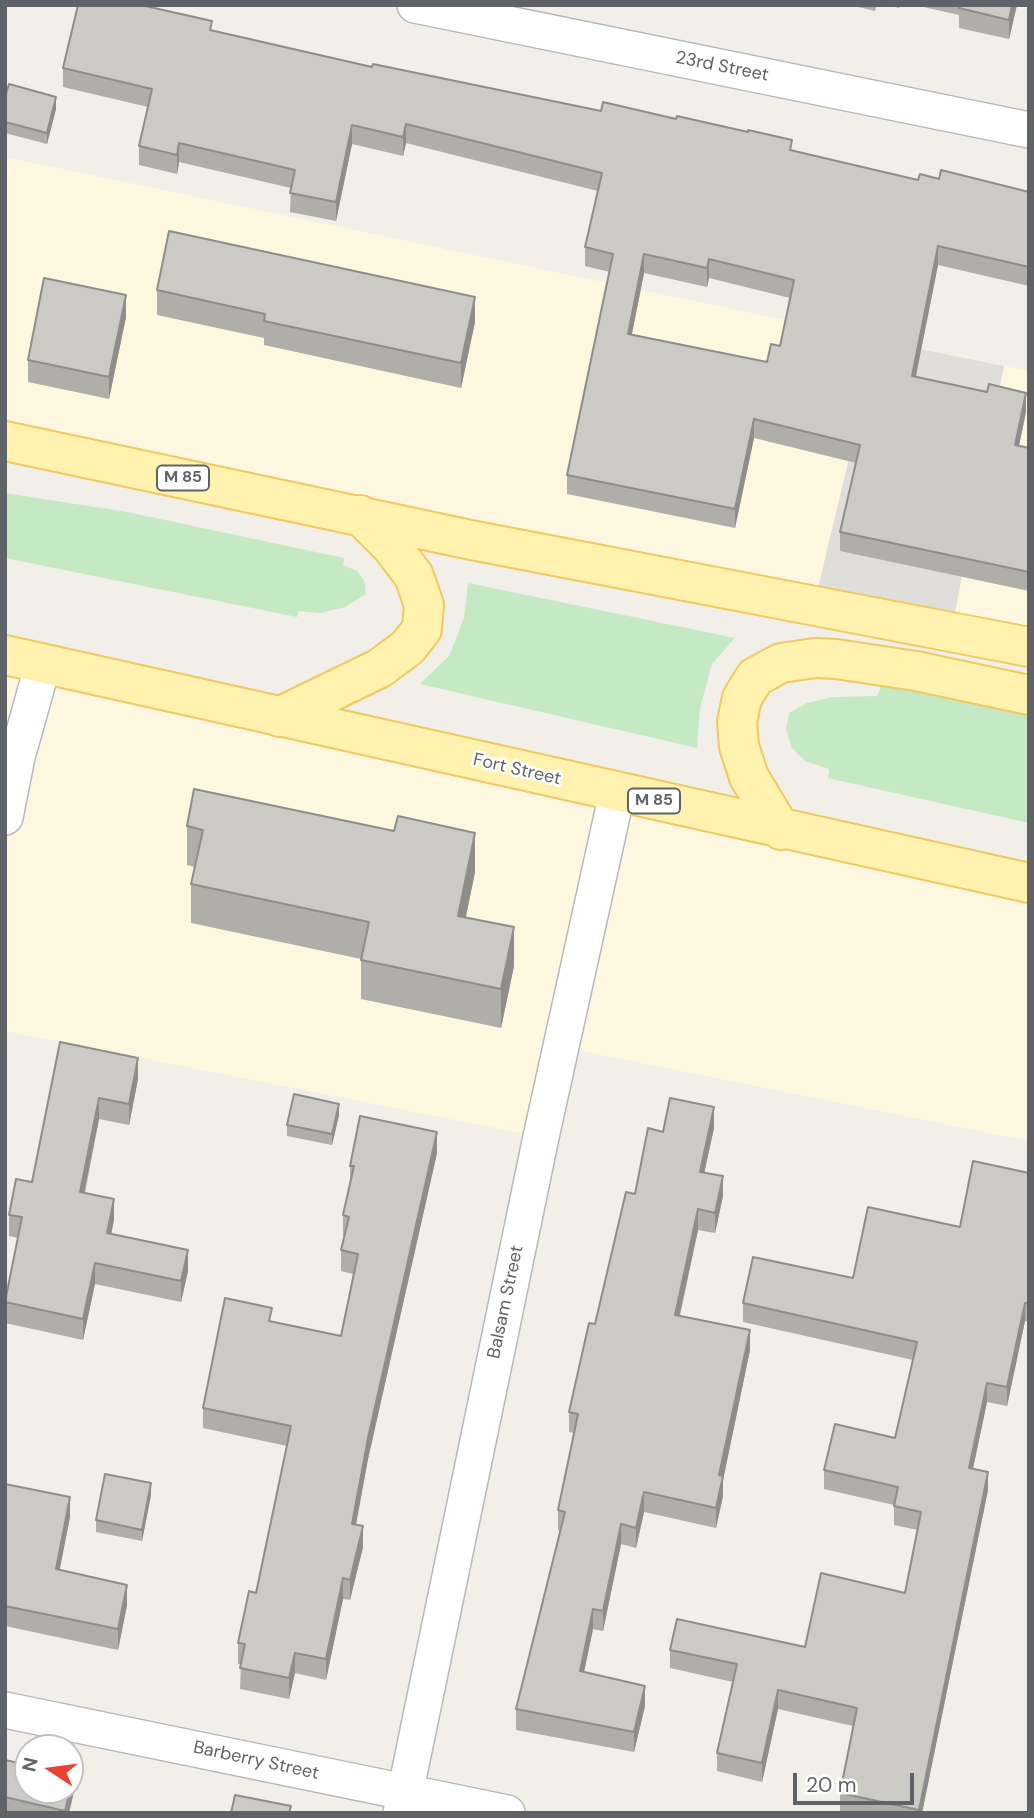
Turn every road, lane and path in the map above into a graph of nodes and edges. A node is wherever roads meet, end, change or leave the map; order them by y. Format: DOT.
graph roads {
  1 [pos="415,5"];
  2 [pos="1029,130"];
  3 [pos="5,441"];
  4 [pos="360,515"];
  5 [pos="1029,647"];
  6 [pos="5,655"];
  7 [pos="43,664"];
  8 [pos="1029,695"];
  9 [pos="279,717"];
  10 [pos="617,793"];
  11 [pos="5,817"];
  12 [pos="781,830"];
  13 [pos="1029,883"];
  14 [pos="5,1710"];
  15 [pos="403,1802"];
  16 [pos="507,1813"];
  1 -- 2 [label="street, 23rd Street"];
  3 -- 4 [label="main road, M 85"];
  4 -- 5 [label="main road, M 85"];
  4 -- 9 [label="main road"];
  6 -- 7 [label="main road, Fort Street / M 85"];
  7 -- 9 [label="main road, Fort Street / M 85"];
  7 -- 11 [label="street"];
  8 -- 12 [label="main road"];
  9 -- 10 [label="main road, Fort Street / M 85"];
  10 -- 12 [label="main road, Fort Street / M 85"];
  10 -- 15 [label="street, Balsam Street"];
  12 -- 13 [label="main road, Fort Street / M 85"];
  14 -- 15 [label="street, Barberry Street"];
  15 -- 16 [label="street, Barberry Street"];
}
